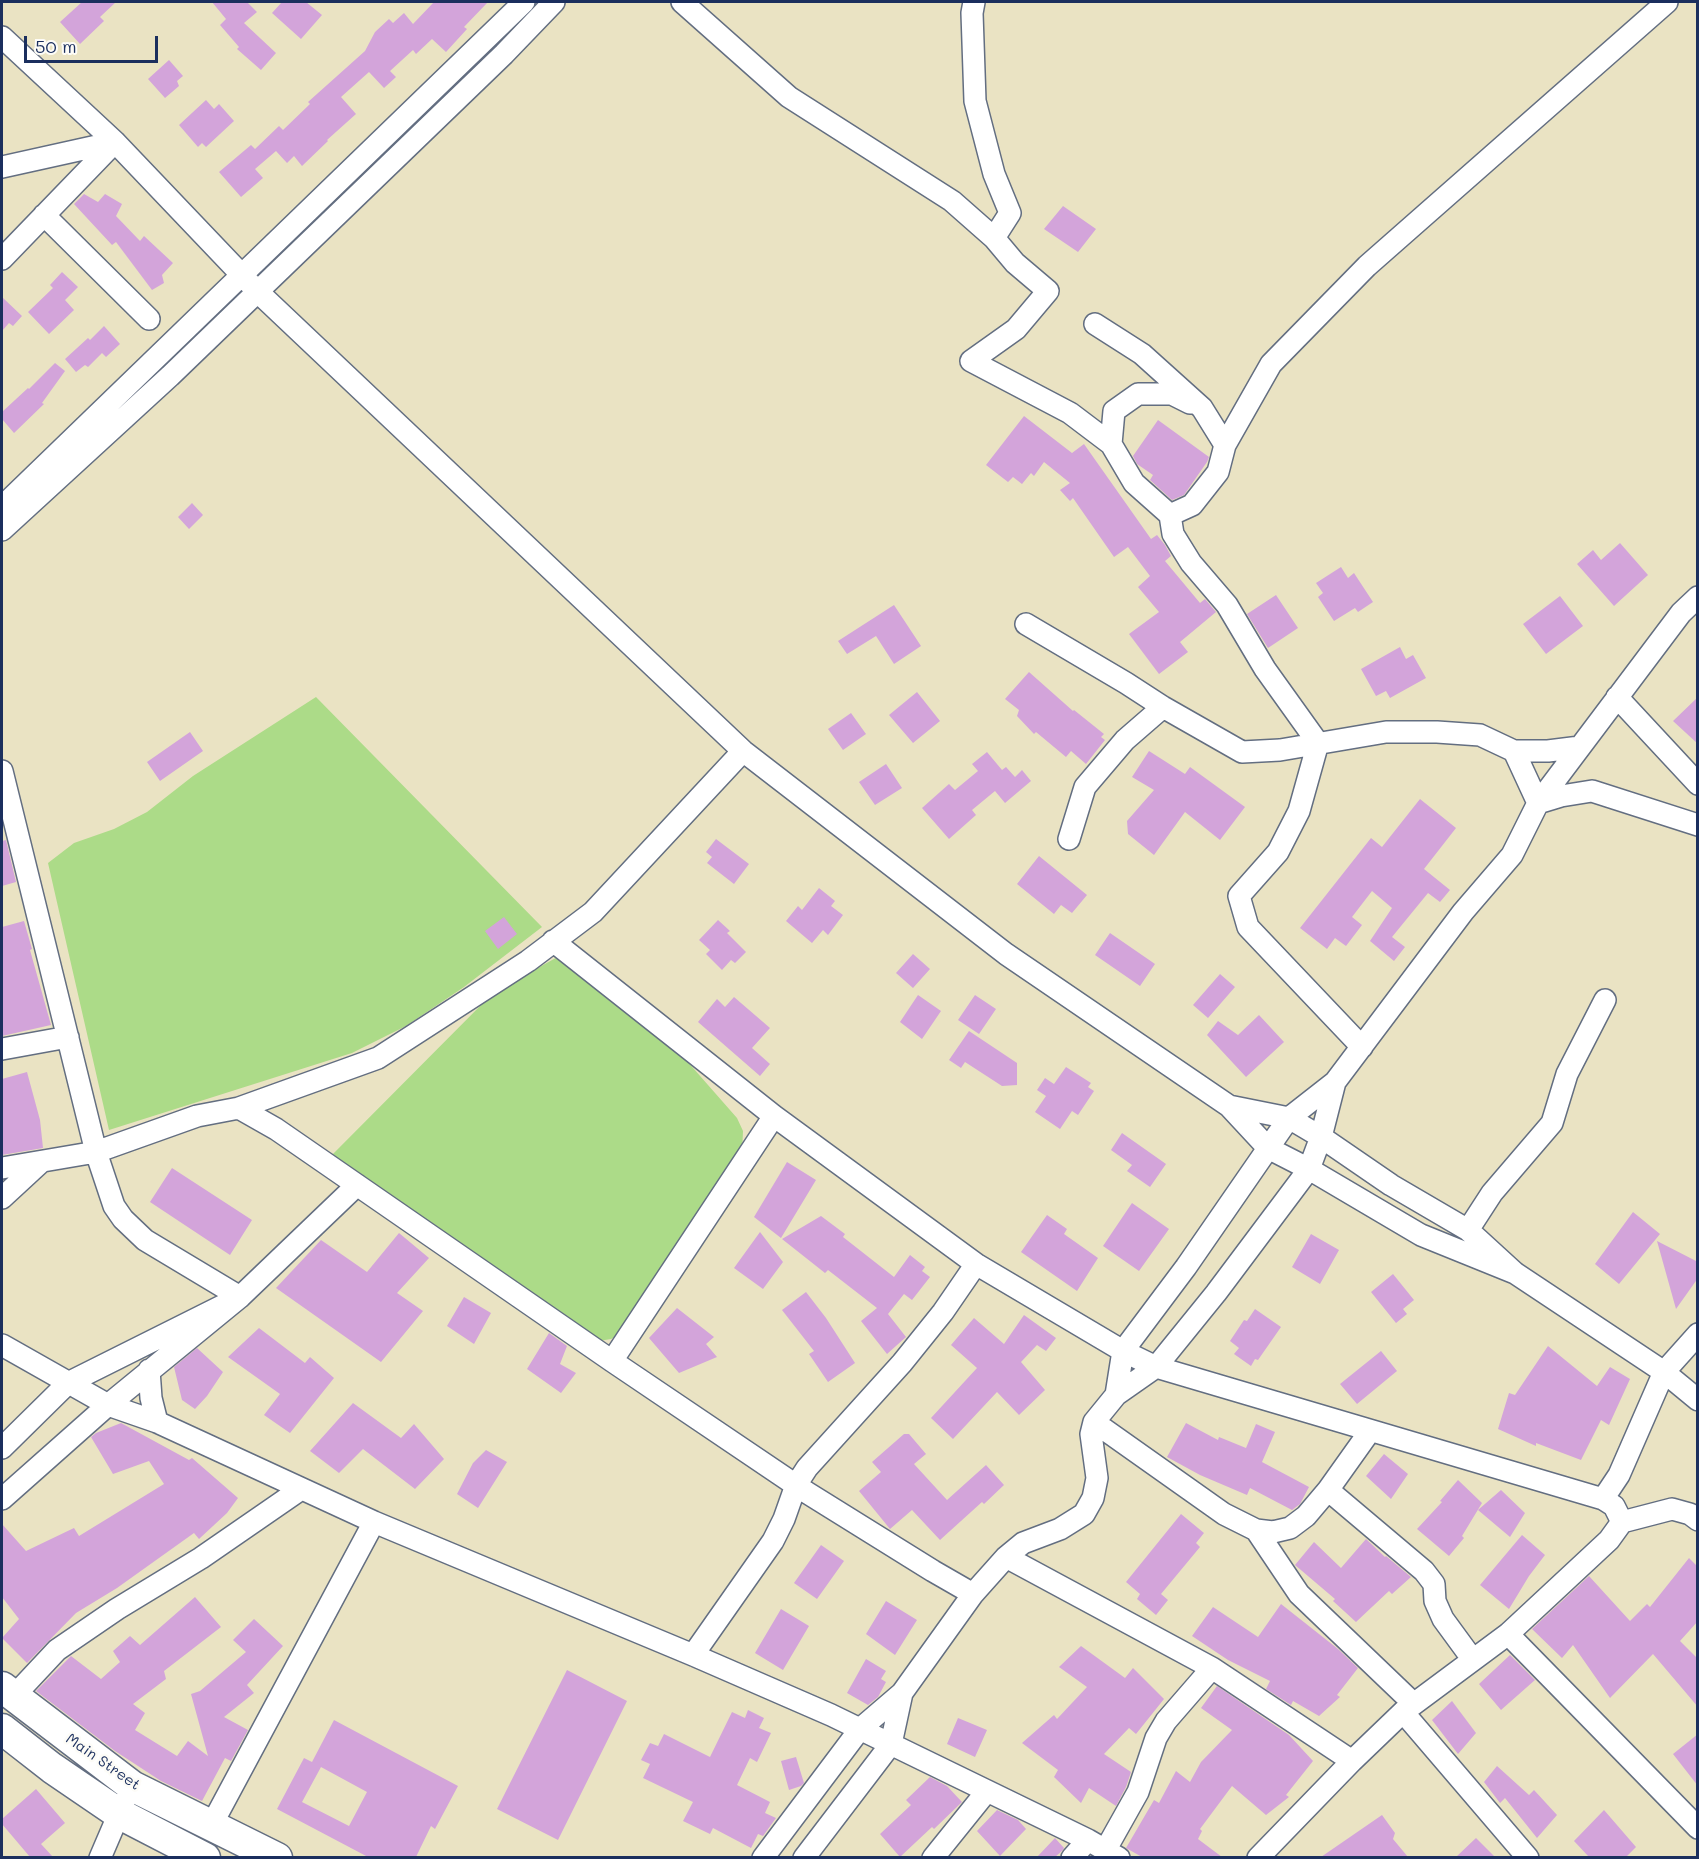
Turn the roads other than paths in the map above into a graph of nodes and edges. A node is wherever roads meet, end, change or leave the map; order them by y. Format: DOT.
graph roads {
  1 [pos="524,2"];
  2 [pos="554,2"];
  3 [pos="682,2"];
  4 [pos="974,2"];
  5 [pos="1667,2"];
  6 [pos="2,37"];
  7 [pos="115,142"];
  8 [pos="2,167"];
  9 [pos="44,215"];
  10 [pos="994,238"];
  11 [pos="2,259"];
  12 [pos="242,275"];
  13 [pos="258,292"];
  14 [pos="149,319"];
  15 [pos="1095,324"];
  16 [pos="1202,408"];
  17 [pos="1111,444"];
  18 [pos="1225,445"];
  19 [pos="2,507"];
  20 [pos="1170,515"];
  21 [pos="2,530"];
  22 [pos="1698,597"];
  23 [pos="1026,624"];
  24 [pos="1617,696"];
  25 [pos="1163,707"];
  26 [pos="1318,743"];
  27 [pos="1580,747"];
  28 [pos="742,751"];
  29 [pos="1514,751"];
  30 [pos="2,771"];
  31 [pos="1698,784"];
  32 [pos="1538,803"];
  33 [pos="8,823"];
  34 [pos="1698,825"];
  35 [pos="1070,839"];
  36 [pos="553,941"];
  37 [pos="1605,1000"];
  38 [pos="68,1037"];
  39 [pos="1362,1047"];
  40 [pos="2,1049"];
  41 [pos="1335,1082"];
  42 [pos="1229,1106"];
  43 [pos="239,1108"];
  44 [pos="774,1116"];
  45 [pos="1289,1118"];
  46 [pos="1321,1137"];
  47 [pos="1268,1148"];
  48 [pos="96,1152"];
  49 [pos="40,1162"];
  50 [pos="2,1168"];
  51 [pos="1308,1169"];
  52 [pos="357,1185"];
  53 [pos="2,1198"];
  54 [pos="1468,1230"];
  55 [pos="976,1264"];
  56 [pos="1515,1273"];
  57 [pos="240,1297"];
  58 [pos="1698,1334"];
  59 [pos="2,1345"];
  60 [pos="1123,1351"];
  61 [pos="612,1361"];
  62 [pos="1156,1367"];
  63 [pos="149,1370"];
  64 [pos="1664,1372"];
  65 [pos="68,1383"];
  66 [pos="1116,1395"];
  67 [pos="1698,1400"];
  68 [pos="108,1405"];
  69 [pos="157,1422"];
  70 [pos="1094,1422"];
  71 [pos="1370,1431"];
  72 [pos="2,1448"];
  73 [pos="796,1485"];
  74 [pos="301,1489"];
  75 [pos="1328,1490"];
  76 [pos="2,1499"];
  77 [pos="1603,1499"];
  78 [pos="1698,1520"];
  79 [pos="374,1522"];
  80 [pos="1622,1522"];
  81 [pos="1256,1530"];
  82 [pos="1006,1557"];
  83 [pos="973,1594"];
  84 [pos="1508,1634"];
  85 [pos="693,1655"];
  86 [pos="1473,1660"];
  87 [pos="1212,1668"];
  88 [pos="7,1692"];
  89 [pos="902,1693"];
  90 [pos="1408,1708"];
  91 [pos="2,1729"];
  92 [pos="860,1729"];
  93 [pos="891,1744"];
  94 [pos="1352,1761"];
  95 [pos="132,1786"];
  96 [pos="987,1791"];
  97 [pos="118,1813"];
  98 [pos="212,1824"];
  99 [pos="1698,1828"];
  100 [pos="1104,1849"];
  101 [pos="100,1857"];
  102 [pos="205,1857"];
  103 [pos="277,1857"];
  104 [pos="764,1857"];
  105 [pos="804,1857"];
  106 [pos="933,1857"];
  107 [pos="1072,1857"];
  108 [pos="1258,1857"];
  109 [pos="1528,1857"];
  1 -- 12 [label="street"];
  2 -- 13 [label="street"];
  3 -- 10 [label="street"];
  4 -- 10 [label="street"];
  5 -- 18 [label="street"];
  6 -- 7 [label="street"];
  7 -- 8 [label="street"];
  7 -- 9 [label="street"];
  7 -- 12 [label="street"];
  9 -- 11 [label="street"];
  9 -- 14 [label="street"];
  10 -- 17 [label="street"];
  12 -- 13 [label="street"];
  12 -- 19 [label="street"];
  13 -- 21 [label="street"];
  13 -- 28 [label="street"];
  15 -- 16 [label="street"];
  16 -- 17 [label="street"];
  16 -- 18 [label="street"];
  17 -- 20 [label="street"];
  18 -- 20 [label="street"];
  20 -- 26 [label="street"];
  22 -- 24 [label="street"];
  23 -- 25 [label="street"];
  24 -- 27 [label="street"];
  24 -- 31 [label="street"];
  25 -- 26 [label="street"];
  25 -- 35 [label="street"];
  26 -- 29 [label="street"];
  26 -- 39 [label="street"];
  27 -- 29 [label="street"];
  27 -- 32 [label="street"];
  28 -- 36 [label="street"];
  28 -- 42 [label="street"];
  29 -- 32 [label="street"];
  30 -- 33 [label="street"];
  32 -- 34 [label="street"];
  32 -- 39 [label="street"];
  33 -- 38 [label="street"];
  36 -- 43 [label="street"];
  36 -- 44 [label="street"];
  37 -- 54 [label="street"];
  38 -- 40 [label="street"];
  38 -- 48 [label="street"];
  39 -- 41 [label="street"];
  41 -- 45 [label="street"];
  41 -- 46 [label="street"];
  42 -- 45 [label="street"];
  42 -- 47 [label="street"];
  43 -- 48 [label="street"];
  43 -- 52 [label="street"];
  44 -- 55 [label="street"];
  44 -- 61 [label="street"];
  45 -- 46 [label="street"];
  45 -- 47 [label="street"];
  46 -- 51 [label="street"];
  46 -- 54 [label="street"];
  47 -- 51 [label="street"];
  47 -- 60 [label="street"];
  48 -- 49 [label="street"];
  48 -- 57 [label="street"];
  49 -- 50 [label="street"];
  49 -- 53 [label="street"];
  51 -- 56 [label="street"];
  51 -- 62 [label="street"];
  52 -- 57 [label="street"];
  52 -- 61 [label="street"];
  54 -- 56 [label="street"];
  55 -- 60 [label="street"];
  55 -- 73 [label="street"];
  56 -- 64 [label="street"];
  57 -- 63 [label="street"];
  57 -- 65 [label="street"];
  58 -- 64 [label="street"];
  59 -- 65 [label="street"];
  60 -- 62 [label="street"];
  60 -- 66 [label="street"];
  61 -- 73 [label="street"];
  62 -- 66 [label="street"];
  62 -- 71 [label="street"];
  63 -- 68 [label="street"];
  63 -- 69 [label="street"];
  64 -- 67 [label="street"];
  64 -- 77 [label="street"];
  65 -- 68 [label="street"];
  65 -- 72 [label="street"];
  66 -- 70 [label="street"];
  68 -- 69 [label="street"];
  68 -- 76 [label="street"];
  69 -- 74 [label="street"];
  70 -- 81 [label="street"];
  70 -- 82 [label="street"];
  71 -- 75 [label="street"];
  71 -- 77 [label="street"];
  73 -- 83 [label="street"];
  73 -- 85 [label="street"];
  74 -- 79 [label="street"];
  74 -- 88 [label="street"];
  75 -- 81 [label="street"];
  75 -- 86 [label="street"];
  77 -- 80 [label="street"];
  78 -- 80 [label="street"];
  79 -- 85 [label="street"];
  79 -- 98 [label="street"];
  80 -- 84 [label="street"];
  81 -- 90 [label="street"];
  82 -- 83 [label="street"];
  82 -- 87 [label="street"];
  83 -- 89 [label="street"];
  84 -- 86 [label="street"];
  84 -- 99 [label="street"];
  85 -- 92 [label="street"];
  86 -- 90 [label="street"];
  87 -- 94 [label="street"];
  87 -- 100 [label="street"];
  88 -- 95 [label="street, Main Street"];
  89 -- 92 [label="street"];
  89 -- 93 [label="street"];
  90 -- 94 [label="street"];
  90 -- 109 [label="street"];
  91 -- 97 [label="street"];
  92 -- 93 [label="street"];
  92 -- 104 [label="street"];
  93 -- 96 [label="street"];
  93 -- 105 [label="street"];
  94 -- 108 [label="street"];
  95 -- 97 [label="street"];
  95 -- 98 [label="street, Main Street"];
  96 -- 100 [label="street"];
  96 -- 106 [label="street"];
  97 -- 101 [label="street"];
  97 -- 102 [label="street"];
  98 -- 103 [label="street, Main Street"];
  100 -- 107 [label="street"];
}
